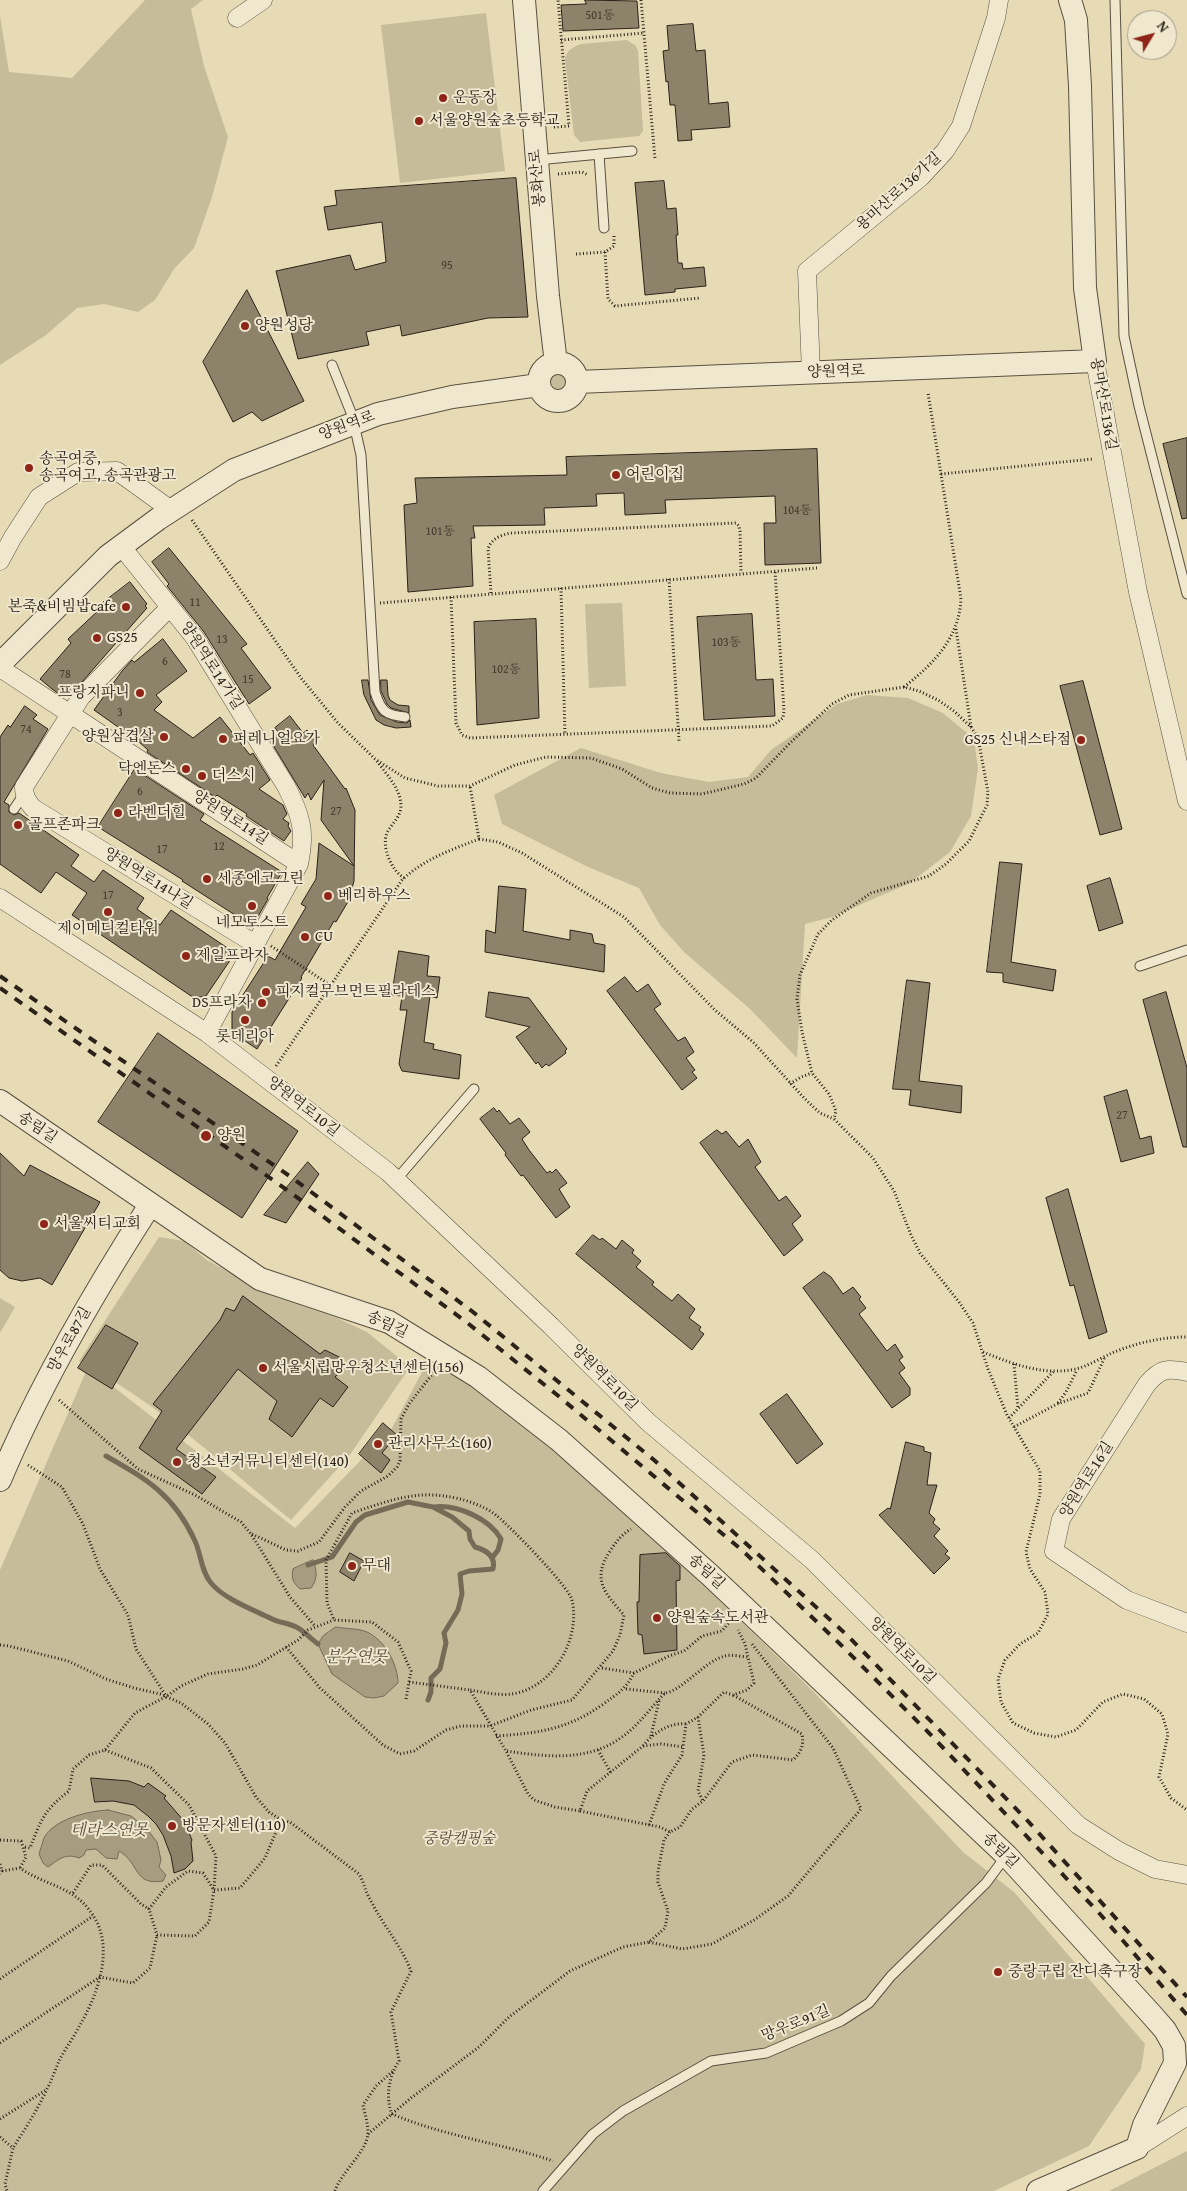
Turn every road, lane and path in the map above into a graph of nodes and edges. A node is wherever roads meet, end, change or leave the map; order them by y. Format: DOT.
graph roads {
  1 [pos="263,0"];
  2 [pos="524,0"];
  3 [pos="558,0"];
  4 [pos="641,0"];
  5 [pos="999,0"];
  6 [pos="1070,0"];
  7 [pos="1115,0"];
  8 [pos="237,18"];
  9 [pos="644,33"];
  10 [pos="561,40"];
  11 [pos="548,127"];
  12 [pos="632,151"];
  13 [pos="599,154"];
  14 [pos="655,159"];
  15 [pos="544,167"];
  16 [pos="591,181"];
  17 [pos="604,228"];
  18 [pos="615,244"];
  19 [pos="605,252"];
  20 [pos="576,254"];
  21 [pos="700,298"];
  22 [pos="556,359"];
  23 [pos="1094,361"];
  24 [pos="332,365"];
  25 [pos="811,373"];
  26 [pos="576,382"];
  27 [pos="539,385"];
  28 [pos="928,393"];
  29 [pos="354,423"];
  30 [pos="1093,459"];
  31 [pos="941,474"];
  32 [pos="180,514"];
  33 [pos="121,546"];
  34 [pos="0,561"];
  35 [pos="817,568"];
  36 [pos="776,571"];
  37 [pos="741,573"];
  38 [pos="669,579"];
  39 [pos="561,588"];
  40 [pos="491,593"];
  41 [pos="1187,594"];
  42 [pos="451,597"];
  43 [pos="370,604"];
  44 [pos="170,606"];
  45 [pos="956,628"];
  46 [pos="0,666"];
  47 [pos="904,687"];
  48 [pos="70,714"];
  49 [pos="405,717"];
  50 [pos="971,727"];
  51 [pos="678,730"];
  52 [pos="565,735"];
  53 [pos="679,741"];
  54 [pos="375,758"];
  55 [pos="470,786"];
  56 [pos="24,793"];
  57 [pos="1187,801"];
  58 [pos="14,809"];
  59 [pos="479,839"];
  60 [pos="299,864"];
  61 [pos="404,878"];
  62 [pos="0,898"];
  63 [pos="256,941"];
  64 [pos="1187,950"];
  65 [pos="1140,966"];
  66 [pos="330,985"];
  67 [pos="207,1033"];
  68 [pos="273,1070"];
  69 [pos="812,1073"];
  70 [pos="790,1084"];
  71 [pos="474,1089"];
  72 [pos="0,1101"];
  73 [pos="834,1119"];
  74 [pos="396,1180"];
  75 [pos="150,1205"];
  76 [pos="1187,1337"];
  77 [pos="983,1352"];
  78 [pos="445,1356"];
  79 [pos="1106,1356"];
  80 [pos="1014,1364"];
  81 [pos="1078,1369"];
  82 [pos="1179,1370"];
  83 [pos="1053,1371"];
  84 [pos="53,1396"];
  85 [pos="1057,1404"];
  86 [pos="1018,1410"];
  87 [pos="1009,1418"];
  88 [pos="1014,1427"];
  89 [pos="10,1457"];
  90 [pos="0,1480"];
  91 [pos="632,1529"];
  92 [pos="251,1534"];
  93 [pos="733,1616"];
  94 [pos="334,1620"];
  95 [pos="1187,1623"];
  96 [pos="315,1626"];
  97 [pos="0,1645"];
  98 [pos="286,1647"];
  99 [pos="749,1657"];
  100 [pos="600,1669"];
  101 [pos="634,1673"];
  102 [pos="410,1682"];
  103 [pos="626,1689"];
  104 [pos="470,1690"];
  105 [pos="665,1693"];
  106 [pos="733,1695"];
  107 [pos="167,1696"];
  108 [pos="660,1698"];
  109 [pos="406,1699"];
  110 [pos="698,1718"];
  111 [pos="686,1724"];
  112 [pos="490,1726"];
  113 [pos="496,1736"];
  114 [pos="651,1736"];
  115 [pos="643,1746"];
  116 [pos="684,1747"];
  117 [pos="106,1750"];
  118 [pos="598,1750"];
  119 [pos="506,1751"];
  120 [pos="611,1773"];
  121 [pos="703,1801"];
  122 [pos="1187,1810"];
  123 [pos="580,1811"];
  124 [pos="281,1820"];
  125 [pos="649,1825"];
  126 [pos="670,1832"];
  127 [pos="0,1840"];
  128 [pos="25,1847"];
  129 [pos="1007,1856"];
  130 [pos="0,1864"];
  131 [pos="20,1868"];
  132 [pos="1,1872"];
  133 [pos="1187,1875"];
  134 [pos="214,1890"];
  135 [pos="73,1893"];
  136 [pos="149,1909"];
  137 [pos="93,1916"];
  138 [pos="157,1935"];
  139 [pos="649,1942"];
  140 [pos="100,1977"];
  141 [pos="0,1979"];
  142 [pos="0,2044"];
  143 [pos="393,2070"];
  144 [pos="47,2090"];
  145 [pos="392,2114"];
  146 [pos="1187,2116"];
  147 [pos="0,2119"];
  148 [pos="368,2134"];
  149 [pos="0,2137"];
  150 [pos="13,2148"];
  151 [pos="1137,2148"];
  152 [pos="564,2165"];
  153 [pos="6,2191"];
  154 [pos="335,2191"];
  155 [pos="543,2191"];
  156 [pos="1038,2191"];
  1 -- 8 [label="street"];
  2 -- 15 [label="street, 봉화산로"];
  3 -- 10 [label="path"];
  4 -- 9 [label="path"];
  5 -- 25 [label="street, 용마산로136가길"];
  6 -- 23 [label="street, 용마산로136길"];
  7 -- 41 [label="lane"];
  9 -- 10 [label="path"];
  9 -- 14 [label="path"];
  10 -- 11 [label="path"];
  12 -- 13 [label="lane"];
  13 -- 15 [label="lane"];
  13 -- 17 [label="lane"];
  15 -- 16 [label="path"];
  15 -- 22 [label="street, 봉화산로"];
  18 -- 19 [label="path"];
  19 -- 20 [label="path"];
  19 -- 21 [label="path"];
  22 -- 26 [label="street"];
  22 -- 27 [label="street"];
  23 -- 25 [label="street, 양원역로"];
  23 -- 57 [label="street, 용마산로136길"];
  24 -- 29 [label="lane"];
  25 -- 26 [label="street, 양원역로"];
  26 -- 27 [label="street"];
  27 -- 29 [label="street, 양원역로"];
  28 -- 31 [label="path"];
  29 -- 32 [label="street, 양원역로"];
  29 -- 43 [label="lane"];
  30 -- 31 [label="path"];
  31 -- 45 [label="path"];
  32 -- 33 [label="street, 양원역로"];
  32 -- 34 [label="street"];
  32 -- 54 [label="path"];
  33 -- 44 [label="street, 양원역로14가길"];
  33 -- 46 [label="street, 양원역로"];
  35 -- 36 [label="path"];
  36 -- 37 [label="path"];
  36 -- 51 [label="path"];
  37 -- 38 [label="path"];
  37 -- 40 [label="path"];
  38 -- 39 [label="path"];
  38 -- 51 [label="path"];
  39 -- 40 [label="path"];
  39 -- 52 [label="path"];
  40 -- 42 [label="path"];
  42 -- 43 [label="path"];
  42 -- 52 [label="path"];
  43 -- 49 [label="lane"];
  44 -- 48 [label="street, 양원역로14가길"];
  44 -- 60 [label="street, 양원역로14가길"];
  45 -- 47 [label="path"];
  45 -- 50 [label="path"];
  46 -- 48 [label="street, 양원역로14길"];
  47 -- 50 [label="path"];
  47 -- 55 [label="path"];
  48 -- 56 [label="street"];
  48 -- 60 [label="street, 양원역로14길"];
  50 -- 69 [label="path"];
  51 -- 52 [label="path"];
  51 -- 53 [label="path"];
  54 -- 55 [label="path"];
  54 -- 61 [label="path"];
  55 -- 59 [label="path"];
  56 -- 58 [label="lane"];
  56 -- 63 [label="street, 양원역로14나길"];
  59 -- 61 [label="path"];
  59 -- 70 [label="path"];
  60 -- 63 [label="street"];
  61 -- 66 [label="path"];
  62 -- 67 [label="street, 양원역로10길"];
  63 -- 66 [label="path"];
  63 -- 67 [label="street"];
  64 -- 65 [label="lane"];
  66 -- 68 [label="path"];
  67 -- 74 [label="street, 양원역로10길"];
  69 -- 70 [label="path"];
  69 -- 73 [label="path"];
  70 -- 73 [label="path"];
  71 -- 74 [label="lane"];
  72 -- 75 [label="street, 송림길"];
  73 -- 77 [label="path"];
  74 -- 133 [label="street, 양원역로10길"];
  75 -- 78 [label="street, 송림길"];
  75 -- 89 [label="street, 망우로87길"];
  76 -- 79 [label="path"];
  77 -- 80 [label="path"];
  77 -- 87 [label="path"];
  78 -- 92 [label="path"];
  78 -- 129 [label="street, 송림길"];
  79 -- 81 [label="path"];
  79 -- 85 [label="path"];
  80 -- 83 [label="path"];
  80 -- 86 [label="path"];
  81 -- 83 [label="path"];
  81 -- 85 [label="path"];
  82 -- 95 [label="street, 양원역로16길"];
  83 -- 86 [label="path"];
  84 -- 92 [label="path"];
  85 -- 88 [label="path"];
  86 -- 87 [label="path"];
  87 -- 88 [label="path"];
  88 -- 122 [label="path"];
  89 -- 90 [label="street, 망우로87길"];
  89 -- 107 [label="path"];
  91 -- 100 [label="path"];
  92 -- 96 [label="path"];
  93 -- 99 [label="path"];
  93 -- 101 [label="path"];
  93 -- 139 [label="path"];
  94 -- 96 [label="path"];
  94 -- 102 [label="path"];
  94 -- 104 [label="path"];
  96 -- 98 [label="path"];
  97 -- 107 [label="path"];
  98 -- 107 [label="path"];
  98 -- 112 [label="path"];
  99 -- 105 [label="path"];
  99 -- 106 [label="path"];
  100 -- 101 [label="path"];
  100 -- 112 [label="path"];
  101 -- 103 [label="path"];
  102 -- 104 [label="path"];
  102 -- 109 [label="path"];
  103 -- 105 [label="path"];
  103 -- 113 [label="path"];
  104 -- 112 [label="path"];
  105 -- 108 [label="path"];
  106 -- 110 [label="path"];
  106 -- 121 [label="path"];
  107 -- 117 [label="path"];
  107 -- 124 [label="path"];
  108 -- 114 [label="path"];
  108 -- 118 [label="path"];
  110 -- 111 [label="path"];
  110 -- 121 [label="path"];
  111 -- 114 [label="path"];
  111 -- 116 [label="path"];
  112 -- 113 [label="path"];
  113 -- 119 [label="path"];
  114 -- 115 [label="path"];
  115 -- 116 [label="path"];
  115 -- 120 [label="path"];
  116 -- 125 [label="path"];
  117 -- 128 [label="path"];
  117 -- 134 [label="path"];
  118 -- 119 [label="path"];
  118 -- 120 [label="path"];
  119 -- 123 [label="path"];
  120 -- 123 [label="path"];
  121 -- 126 [label="path"];
  123 -- 125 [label="path"];
  124 -- 134 [label="path"];
  124 -- 143 [label="path"];
  125 -- 126 [label="path"];
  126 -- 139 [label="path"];
  127 -- 128 [label="path"];
  128 -- 131 [label="path"];
  129 -- 151 [label="street, 송림길"];
  129 -- 152 [label="lane, 망우로91길"];
  130 -- 132 [label="path"];
  131 -- 132 [label="path"];
  131 -- 135 [label="path"];
  134 -- 136 [label="path"];
  134 -- 138 [label="path"];
  135 -- 136 [label="path"];
  135 -- 137 [label="path"];
  136 -- 138 [label="path"];
  137 -- 140 [label="path"];
  137 -- 141 [label="path"];
  138 -- 140 [label="path"];
  139 -- 145 [label="path"];
  140 -- 142 [label="path"];
  140 -- 144 [label="path"];
  143 -- 145 [label="path"];
  143 -- 148 [label="path"];
  144 -- 147 [label="path"];
  144 -- 150 [label="path"];
  145 -- 148 [label="path"];
  145 -- 152 [label="path"];
  146 -- 151 [label="street"];
  148 -- 154 [label="path"];
  149 -- 150 [label="path"];
  150 -- 153 [label="path"];
  151 -- 156 [label="street"];
  152 -- 155 [label="lane, 망우로91길"];
}
